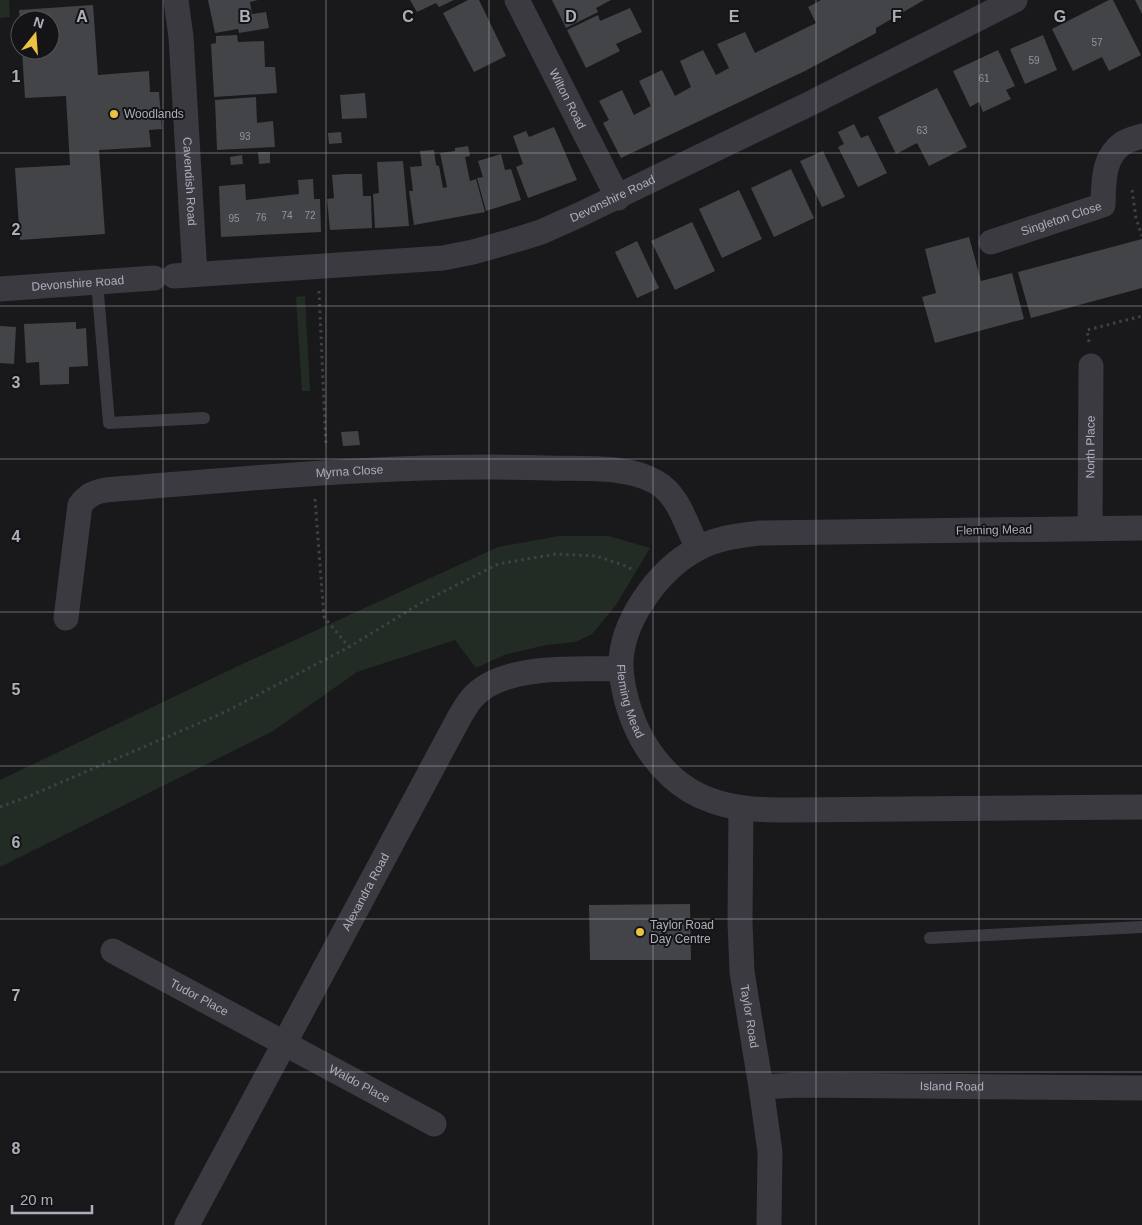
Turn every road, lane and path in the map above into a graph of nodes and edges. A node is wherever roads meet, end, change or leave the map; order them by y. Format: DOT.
graph roads {
  1 [pos="176,0"];
  2 [pos="518,0"];
  3 [pos="1006,2"];
  4 [pos="1142,136"];
  5 [pos="618,198"];
  6 [pos="991,242"];
  7 [pos="316,266"];
  8 [pos="174,276"];
  9 [pos="97,282"];
  10 [pos="0,289"];
  11 [pos="1142,316"];
  12 [pos="1091,366"];
  13 [pos="204,418"];
  14 [pos="326,446"];
  15 [pos="317,494"];
  16 [pos="1090,528"];
  17 [pos="1142,528"];
  18 [pos="698,548"];
  19 [pos="657,582"];
  20 [pos="66,618"];
  21 [pos="349,647"];
  22 [pos="621,668"];
  23 [pos="0,807"];
  24 [pos="1142,807"];
  25 [pos="741,808"];
  26 [pos="1142,926"];
  27 [pos="930,938"];
  28 [pos="113,952"];
  29 [pos="284,1044"];
  30 [pos="761,1087"];
  31 [pos="1142,1088"];
  32 [pos="434,1124"];
  33 [pos="187,1225"];
  34 [pos="769,1225"];
  1 -- 8 [label="street, Cavendish Road"];
  2 -- 5 [label="street, Wilton Road"];
  3 -- 5 [label="street, Devonshire Road"];
  4 -- 6 [label="street, Singleton Close"];
  5 -- 7 [label="street, Devonshire Road"];
  7 -- 8 [label="street, Devonshire Road"];
  7 -- 14 [label="path"];
  8 -- 9 [label="street, Devonshire Road"];
  9 -- 10 [label="street, Devonshire Road"];
  9 -- 13 [label="lane"];
  11 -- 12 [label="path"];
  12 -- 16 [label="street, North Place"];
  15 -- 21 [label="path"];
  16 -- 17 [label="street, Fleming Mead"];
  16 -- 18 [label="street, Fleming Mead"];
  18 -- 19 [label="street, Fleming Mead"];
  18 -- 20 [label="street, Myrna Close"];
  19 -- 21 [label="path"];
  19 -- 22 [label="street, Fleming Mead"];
  21 -- 23 [label="path"];
  22 -- 25 [label="street, Fleming Mead"];
  22 -- 29 [label="street, Alexandra Road"];
  24 -- 25 [label="street, Fleming Mead"];
  25 -- 30 [label="street, Taylor Road"];
  26 -- 27 [label="lane"];
  28 -- 29 [label="street, Tudor Place"];
  29 -- 32 [label="street, Waldo Place"];
  29 -- 33 [label="street, Alexandra Road"];
  30 -- 31 [label="street, Island Road"];
  30 -- 34 [label="street, Taylor Road"];
}
